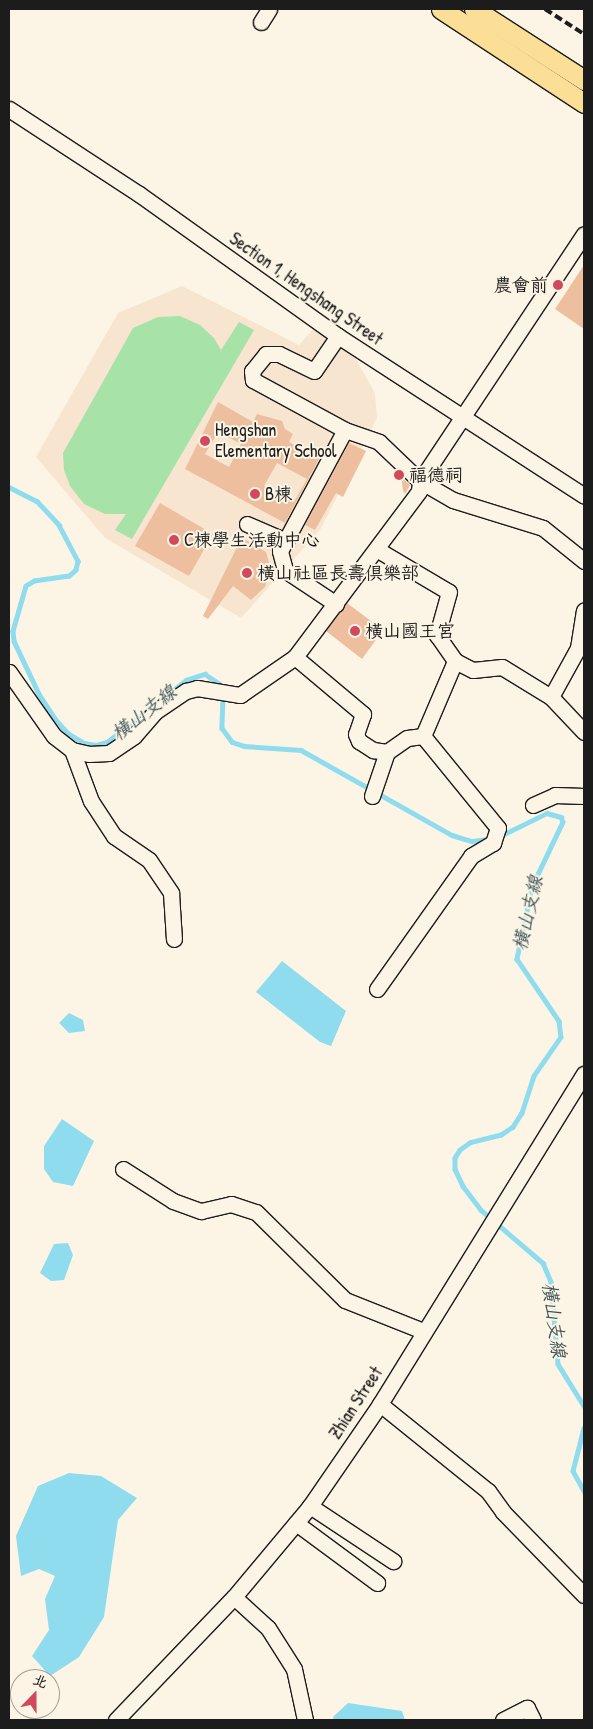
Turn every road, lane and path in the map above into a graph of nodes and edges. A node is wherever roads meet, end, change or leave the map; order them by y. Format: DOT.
graph roads {
  1 [pos="441,9"];
  2 [pos="474,9"];
  3 [pos="584,80"];
  4 [pos="584,103"];
  5 [pos="9,109"];
  6 [pos="584,234"];
  7 [pos="338,336"];
  8 [pos="464,418"];
  9 [pos="345,430"];
  10 [pos="420,481"];
  11 [pos="584,496"];
  12 [pos="247,524"];
  13 [pos="286,541"];
  14 [pos="378,550"];
  15 [pos="584,561"];
  16 [pos="336,604"];
  17 [pos="584,610"];
  18 [pos="295,658"];
  19 [pos="455,661"];
  20 [pos="9,672"];
  21 [pos="551,697"];
  22 [pos="584,732"];
  23 [pos="423,736"];
  24 [pos="72,750"];
  25 [pos="387,752"];
  26 [pos="372,796"];
  27 [pos="584,796"];
  28 [pos="584,801"];
  29 [pos="533,805"];
  30 [pos="584,806"];
  31 [pos="174,939"];
  32 [pos="377,989"];
  33 [pos="584,1074"];
  34 [pos="123,1169"];
  35 [pos="424,1331"];
  36 [pos="380,1404"];
  37 [pos="310,1506"];
  38 [pos="296,1523"];
  39 [pos="393,1561"];
  40 [pos="377,1583"];
  41 [pos="584,1595"];
  42 [pos="234,1597"];
  43 [pos="116,1720"];
  44 [pos="305,1720"];
  45 [pos="503,1720"];
  46 [pos="533,1720"];
  1 -- 4 [label="main road"];
  2 -- 3 [label="main road"];
  5 -- 7 [label="street, Section 1, Hengshang Street"];
  6 -- 8 [label="street"];
  7 -- 8 [label="street, Section 1, Hengshang Street"];
  7 -- 9 [label="street"];
  8 -- 10 [label="street"];
  8 -- 11 [label="street, Section 1, Hengshang Street"];
  9 -- 10 [label="street"];
  9 -- 13 [label="street"];
  10 -- 14 [label="street"];
  10 -- 15 [label="street"];
  12 -- 13 [label="street"];
  13 -- 16 [label="street"];
  14 -- 16 [label="street"];
  14 -- 19 [label="street"];
  16 -- 18 [label="street"];
  17 -- 21 [label="street"];
  18 -- 24 [label="street"];
  18 -- 25 [label="street"];
  19 -- 21 [label="street"];
  19 -- 23 [label="street"];
  20 -- 24 [label="street"];
  21 -- 22 [label="street"];
  23 -- 25 [label="street"];
  23 -- 32 [label="street"];
  24 -- 31 [label="street"];
  25 -- 26 [label="street"];
  27 -- 29 [label="street"];
  28 -- 30 [label="street"];
  33 -- 35 [label="street, Zhian Street"];
  34 -- 35 [label="street"];
  35 -- 36 [label="street, Zhian Street"];
  36 -- 37 [label="street, Zhian Street"];
  36 -- 41 [label="street"];
  37 -- 38 [label="street, Zhian Street"];
  37 -- 39 [label="street"];
  38 -- 40 [label="street"];
  38 -- 42 [label="street, Zhian Street"];
  42 -- 43 [label="street, Zhian Street"];
  42 -- 44 [label="street"];
  45 -- 46 [label="street"];
}
